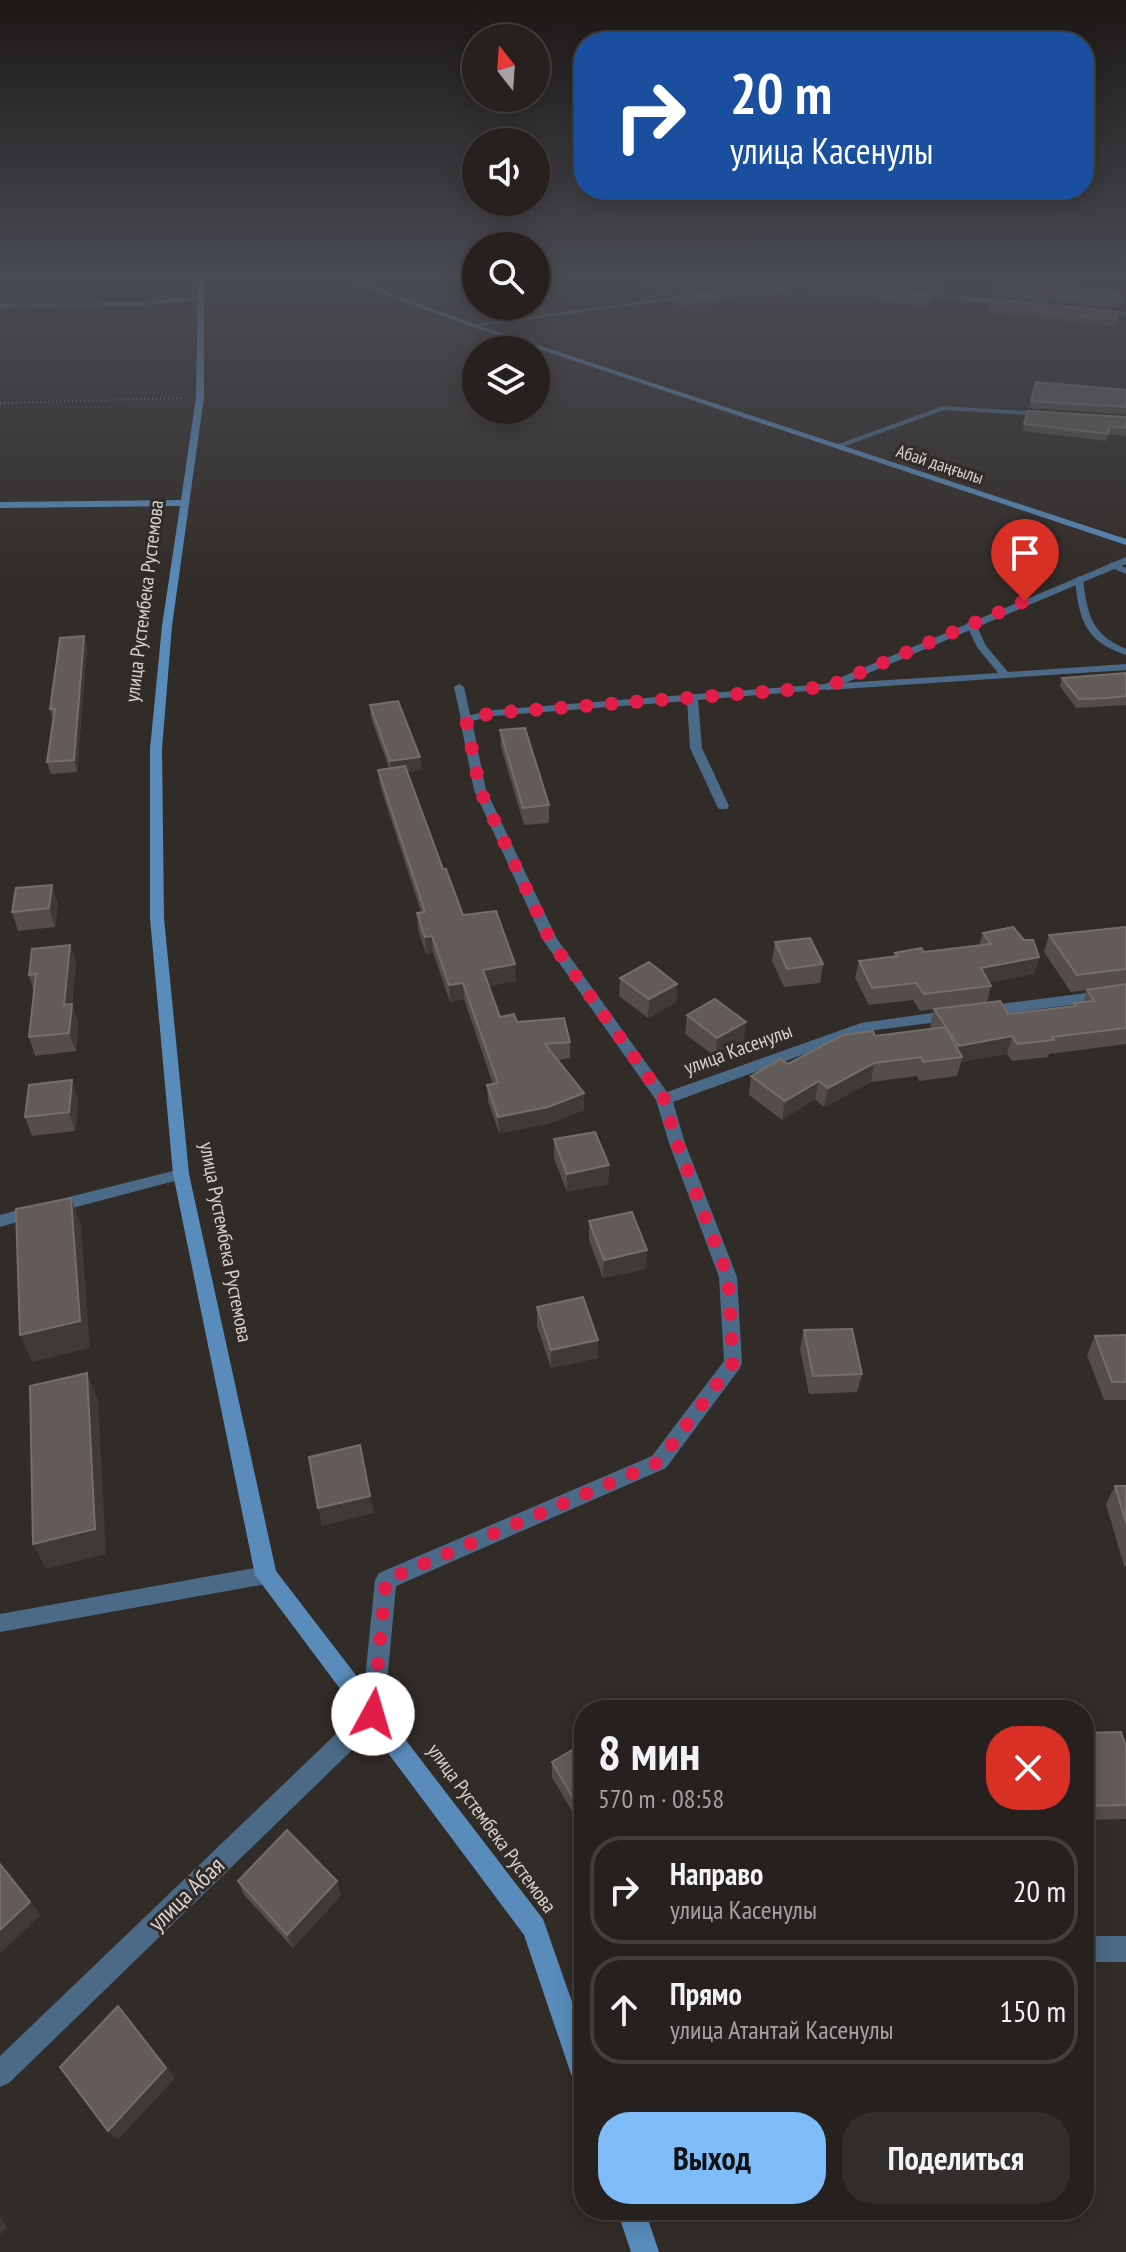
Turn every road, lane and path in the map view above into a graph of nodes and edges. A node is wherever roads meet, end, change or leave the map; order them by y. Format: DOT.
graph roads {
  1 [pos="201,380"];
  2 [pos="638,380"];
  3 [pos="200,397"];
  4 [pos="0,403"];
  5 [pos="1050,414"];
  6 [pos="837,446"];
  7 [pos="183,503"];
  8 [pos="0,505"];
  9 [pos="1126,542"];
  10 [pos="1126,560"];
  11 [pos="1112,565"];
  12 [pos="1126,571"];
  13 [pos="1079,579"];
  14 [pos="971,624"];
  15 [pos="1126,652"];
  16 [pos="883,661"];
  17 [pos="1126,667"];
  18 [pos="1005,675"];
  19 [pos="907,681"];
  20 [pos="459,687"];
  21 [pos="827,687"];
  22 [pos="692,697"];
  23 [pos="466,719"];
  24 [pos="723,806"];
  25 [pos="1126,993"];
  26 [pos="664,1099"];
  27 [pos="181,1174"];
  28 [pos="0,1221"];
  29 [pos="266,1575"];
  30 [pos="0,1623"];
  31 [pos="373,1714"];
  32 [pos="1094,1949"];
  33 [pos="1126,1949"];
  34 [pos="574,2045"];
  35 [pos="0,2074"];
  36 [pos="634,2220"];
  37 [pos="645,2252"];
  1 -- 3 [label="street, улица Рустембека Рустемова"];
  2 -- 6 [label="street, Абай даңғылы"];
  3 -- 4 [label="path"];
  3 -- 7 [label="street, улица Рустембека Рустемова"];
  5 -- 6 [label="lane"];
  6 -- 9 [label="street, Абай даңғылы"];
  7 -- 8 [label="street"];
  7 -- 27 [label="street, улица Рустембека Рустемова"];
  10 -- 11 [label="street"];
  11 -- 12 [label="lane"];
  11 -- 13 [label="street"];
  13 -- 14 [label="street"];
  13 -- 15 [label="lane"];
  14 -- 16 [label="street"];
  14 -- 18 [label="lane"];
  16 -- 19 [label="lane"];
  16 -- 21 [label="street"];
  17 -- 18 [label="lane"];
  18 -- 19 [label="lane"];
  19 -- 21 [label="lane"];
  20 -- 23 [label="lane"];
  21 -- 22 [label="street"];
  22 -- 23 [label="street"];
  22 -- 24 [label="street"];
  23 -- 26 [label="street"];
  25 -- 26 [label="street, улица Касенулы"];
  26 -- 31 [label="street"];
  27 -- 28 [label="lane"];
  27 -- 29 [label="street, улица Рустембека Рустемова"];
  29 -- 30 [label="lane"];
  29 -- 31 [label="street, улица Рустембека Рустемова"];
  31 -- 34 [label="street, улица Рустембека Рустемова"];
  31 -- 35 [label="street, улица Абая"];
  32 -- 33 [label="street"];
  36 -- 37 [label="street"];
}
